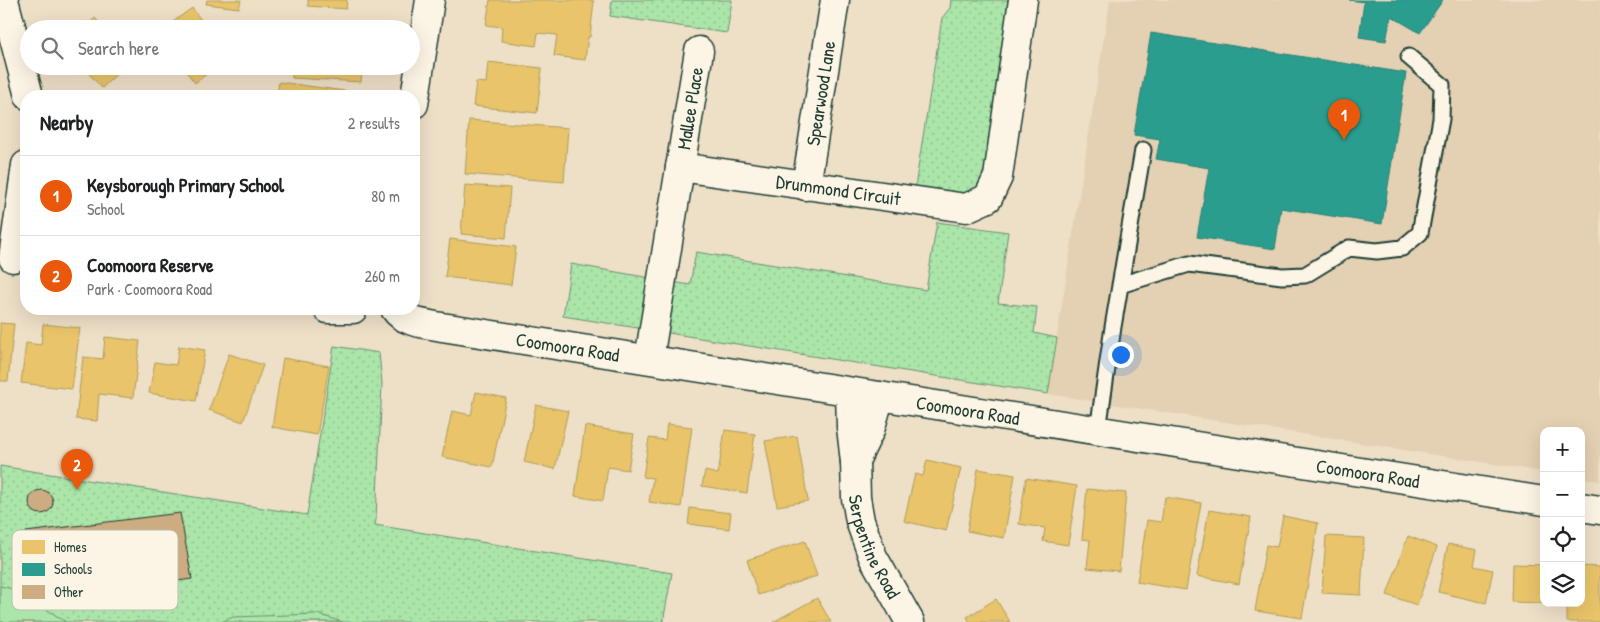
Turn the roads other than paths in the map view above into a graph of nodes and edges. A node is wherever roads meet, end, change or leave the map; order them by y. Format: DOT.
graph roads {
  1 [pos="4,0"];
  2 [pos="430,0"];
  3 [pos="835,0"];
  4 [pos="1023,0"];
  5 [pos="699,51"];
  6 [pos="1410,57"];
  7 [pos="20,61"];
  8 [pos="420,65"];
  9 [pos="24,75"];
  10 [pos="418,75"];
  11 [pos="27,90"];
  12 [pos="416,90"];
  13 [pos="1143,150"];
  14 [pos="680,167"];
  15 [pos="806,186"];
  16 [pos="20,208"];
  17 [pos="13,258"];
  18 [pos="1120,285"];
  19 [pos="401,315"];
  20 [pos="649,359"];
  21 [pos="850,392"];
  22 [pos="880,396"];
  23 [pos="1098,430"];
  24 [pos="855,463"];
  25 [pos="1540,500"];
  26 [pos="1585,508"];
  27 [pos="1600,510"];
  28 [pos="910,622"];
  1 -- 7 [label="street"];
  2 -- 8 [label="street"];
  3 -- 15 [label="street, Spearwood Lane"];
  4 -- 15 [label="street, Drummond Circuit"];
  5 -- 14 [label="street, Mallee Place"];
  6 -- 18 [label="lane"];
  9 -- 11 [label="street"];
  10 -- 12 [label="street"];
  13 -- 18 [label="lane"];
  14 -- 15 [label="street, Drummond Circuit"];
  14 -- 20 [label="street"];
  16 -- 17 [label="street"];
  18 -- 23 [label="lane"];
  19 -- 20 [label="street, Coomoora Road"];
  20 -- 21 [label="street, Coomoora Road"];
  21 -- 22 [label="street, Coomoora Road"];
  21 -- 24 [label="street, Serpentine Road"];
  22 -- 23 [label="street, Coomoora Road"];
  22 -- 24 [label="street, Serpentine Road"];
  23 -- 25 [label="street, Coomoora Road"];
  24 -- 28 [label="street, Serpentine Road"];
  26 -- 27 [label="street"];
}
